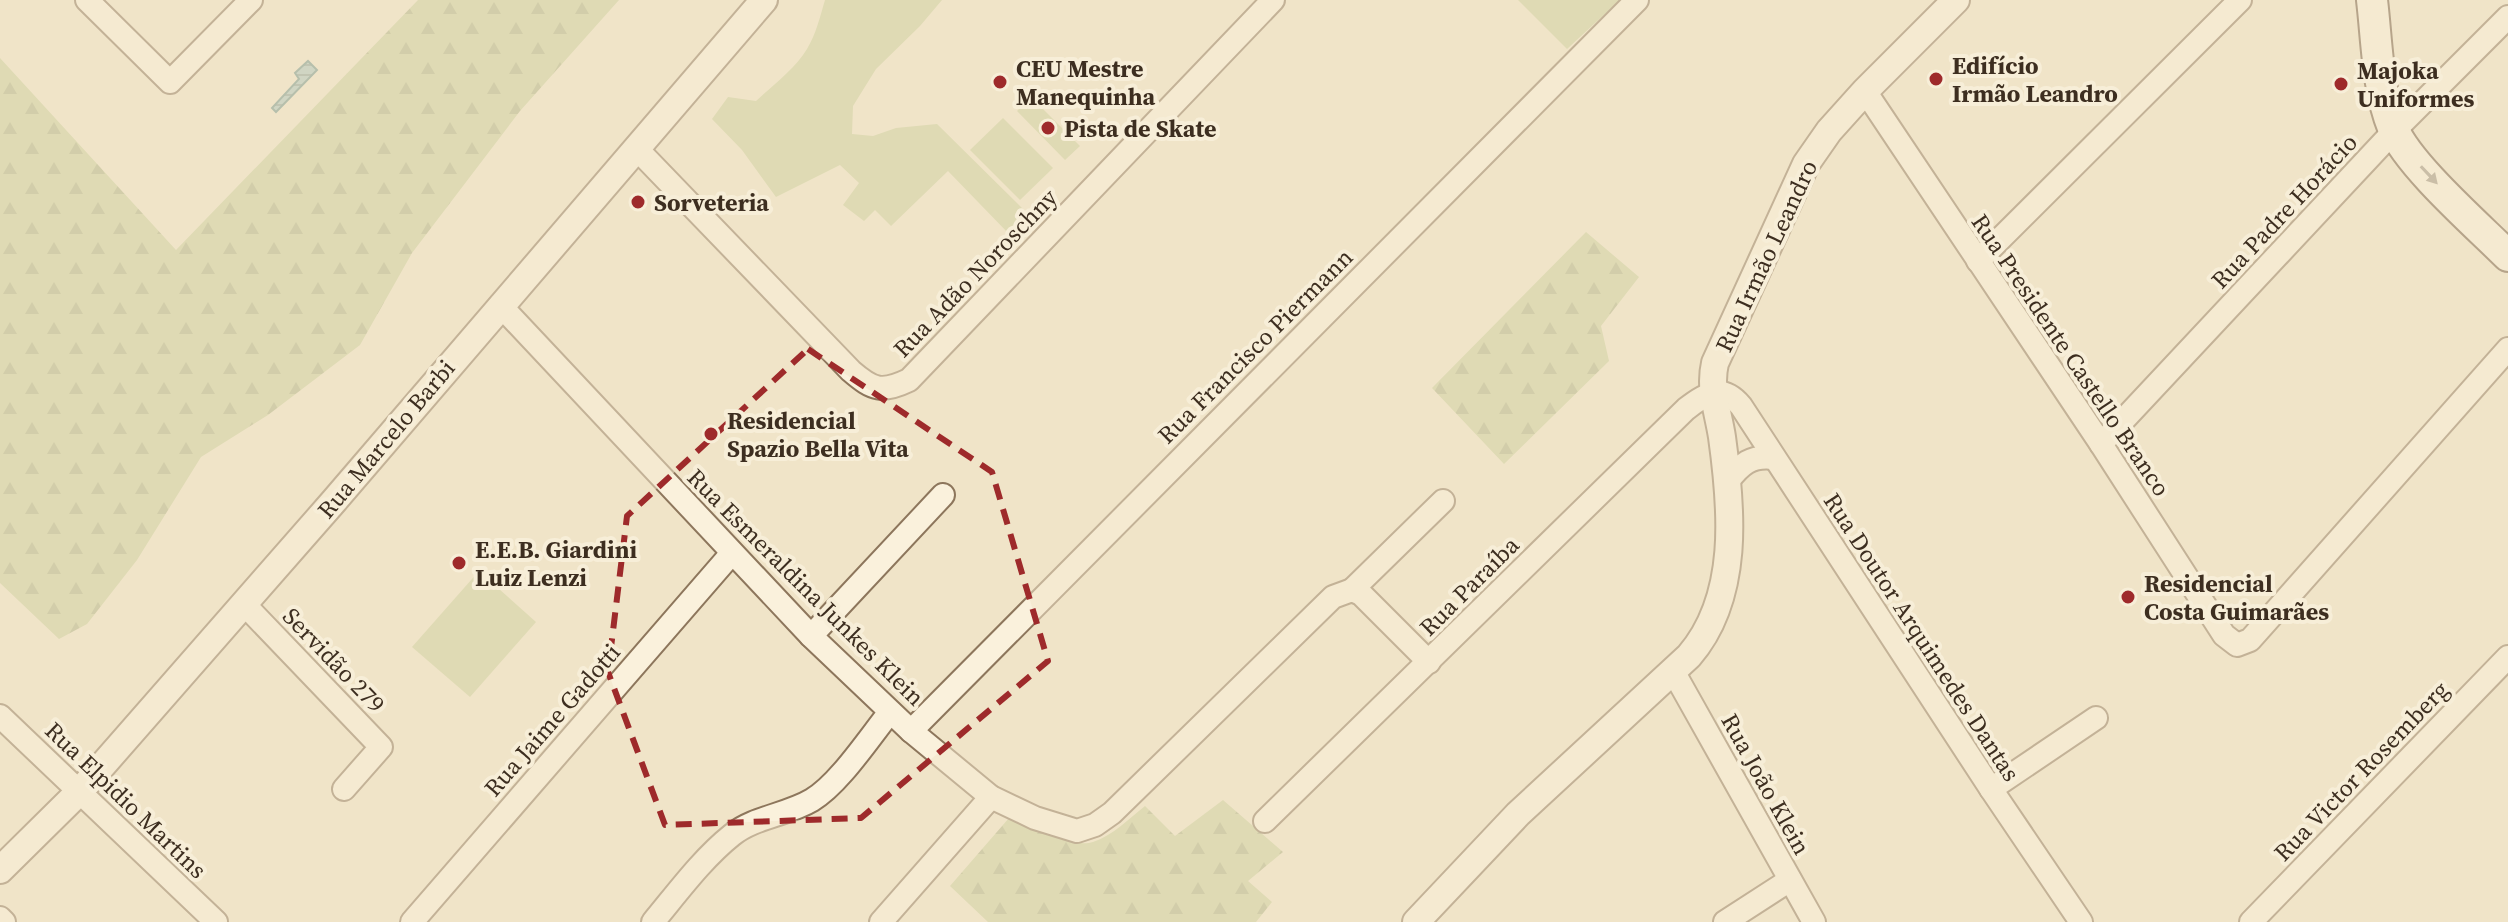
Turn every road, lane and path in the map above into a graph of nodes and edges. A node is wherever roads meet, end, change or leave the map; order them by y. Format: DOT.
graph roads {
  1 [pos="87,0"];
  2 [pos="251,0"];
  3 [pos="764,0"];
  4 [pos="1273,0"];
  5 [pos="1637,0"];
  6 [pos="1956,0"];
  7 [pos="2240,0"];
  8 [pos="2372,0"];
  9 [pos="2508,17"];
  10 [pos="1865,91"];
  11 [pos="2394,131"];
  12 [pos="636,148"];
  13 [pos="2508,256"];
  14 [pos="1978,261"];
  15 [pos="500,305"];
  16 [pos="2508,349"];
  17 [pos="1713,391"];
  18 [pos="2101,444"];
  19 [pos="1774,458"];
  20 [pos="1727,482"];
  21 [pos="943,495"];
  22 [pos="1443,501"];
  23 [pos="732,553"];
  24 [pos="1352,590"];
  25 [pos="244,604"];
  26 [pos="811,636"];
  27 [pos="2508,657"];
  28 [pos="1429,662"];
  29 [pos="1673,671"];
  30 [pos="890,712"];
  31 [pos="0,716"];
  32 [pos="2096,718"];
  33 [pos="911,731"];
  34 [pos="344,789"];
  35 [pos="1991,789"];
  36 [pos="80,791"];
  37 [pos="991,797"];
  38 [pos="1265,821"];
  39 [pos="0,870"];
  40 [pos="1790,880"];
  41 [pos="216,922"];
  42 [pos="412,922"];
  43 [pos="653,922"];
  44 [pos="881,922"];
  45 [pos="1416,922"];
  46 [pos="1725,922"];
  47 [pos="1814,922"];
  48 [pos="2081,922"];
  49 [pos="2251,922"];
  1 -- 2 [label="street"];
  3 -- 12 [label="street, Rua Marcelo Barbi"];
  4 -- 12 [label="street, Rua Adão Noroschny"];
  5 -- 33 [label="street, Rua Francisco Piermann"];
  6 -- 10 [label="street, Rua Irmão Leandro"];
  7 -- 14 [label="street"];
  8 -- 11 [label="main road"];
  9 -- 11 [label="street, Rua Padre Horácio"];
  10 -- 14 [label="street, Rua Presidente Castello Branco"];
  10 -- 17 [label="street, Rua Irmão Leandro"];
  11 -- 13 [label="main road, one-way"];
  11 -- 18 [label="street, Rua Padre Horácio"];
  12 -- 15 [label="street, Rua Marcelo Barbi"];
  14 -- 18 [label="street, Rua Presidente Castello Branco"];
  15 -- 23 [label="street, Rua Esmeraldina Junkes Klein"];
  15 -- 25 [label="street, Rua Marcelo Barbi"];
  16 -- 18 [label="street, Rua Presidente Castello Branco"];
  17 -- 19 [label="street, Rua Doutor Arquimedes Dantas"];
  17 -- 20 [label="street, Rua Irmão Leandro"];
  17 -- 28 [label="street, Rua Paraíba"];
  19 -- 20 [label="street"];
  19 -- 35 [label="street, Rua Doutor Arquimedes Dantas"];
  20 -- 29 [label="street, Rua Irmão Leandro"];
  21 -- 26 [label="street"];
  22 -- 24 [label="street, Rua Esmeraldina Junkes Klein"];
  23 -- 26 [label="street, Rua Esmeraldina Junkes Klein"];
  23 -- 42 [label="street, Rua Jaime Gadotti"];
  24 -- 28 [label="street"];
  24 -- 37 [label="street, Rua Esmeraldina Junkes Klein"];
  25 -- 34 [label="street, Servidão 279"];
  25 -- 36 [label="street, Rua Marcelo Barbi"];
  26 -- 30 [label="street, Rua Esmeraldina Junkes Klein"];
  27 -- 49 [label="street, Rua Victor Rosemberg"];
  28 -- 38 [label="street, Rua Paraíba"];
  29 -- 40 [label="street, Rua João Klein"];
  29 -- 45 [label="street, Rua Irmão Leandro"];
  30 -- 33 [label="street, Rua Esmeraldina Junkes Klein"];
  30 -- 43 [label="street"];
  31 -- 36 [label="street, Rua Elpidio Martins"];
  32 -- 35 [label="street"];
  33 -- 37 [label="street, Rua Esmeraldina Junkes Klein"];
  35 -- 48 [label="street, Rua Doutor Arquimedes Dantas"];
  36 -- 39 [label="street, Rua Marcelo Barbi"];
  36 -- 41 [label="street, Rua Elpidio Martins"];
  37 -- 44 [label="street"];
  40 -- 46 [label="street"];
  40 -- 47 [label="street, Rua João Klein"];
}
